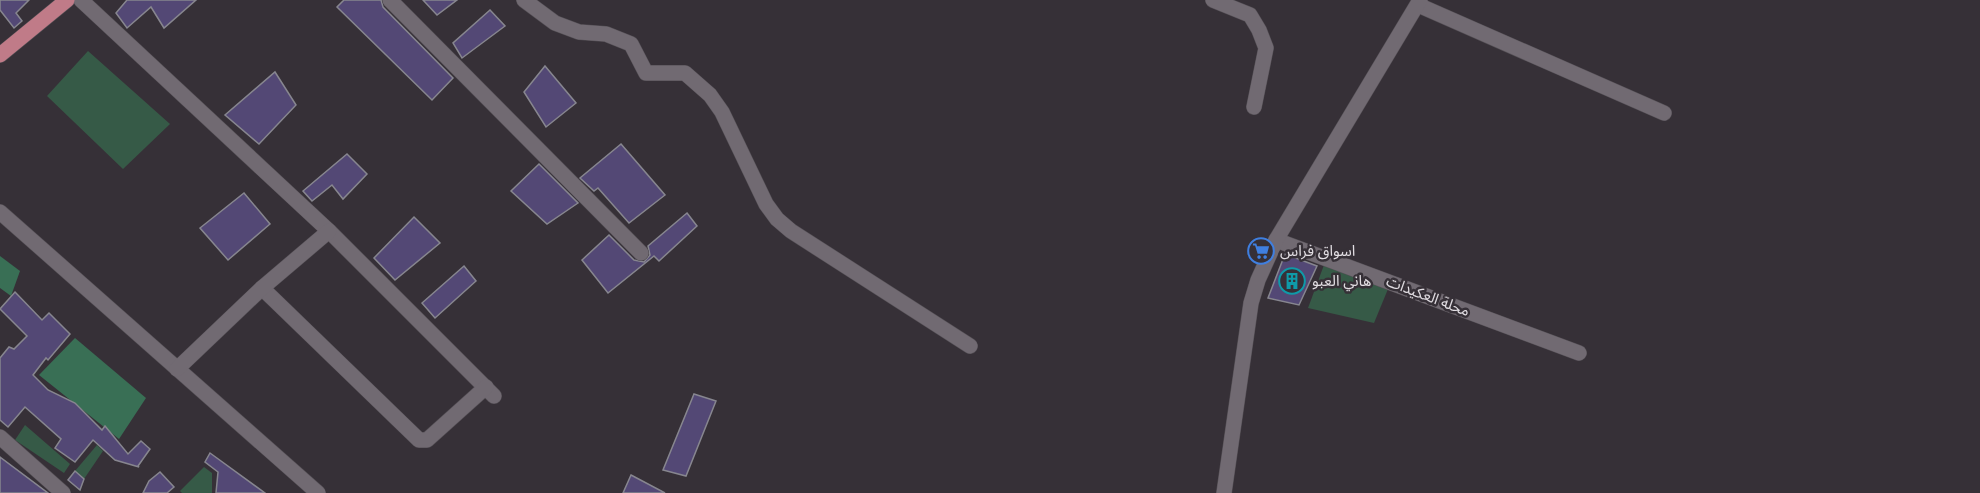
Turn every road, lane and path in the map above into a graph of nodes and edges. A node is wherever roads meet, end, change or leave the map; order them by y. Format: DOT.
graph roads {
  1 [pos="67,0"];
  2 [pos="81,0"];
  3 [pos="390,0"];
  4 [pos="524,0"];
  5 [pos="1213,0"];
  6 [pos="1419,3"];
  7 [pos="0,55"];
  8 [pos="1254,107"];
  9 [pos="1664,113"];
  10 [pos="0,213"];
  11 [pos="329,231"];
  12 [pos="1276,240"];
  13 [pos="641,253"];
  14 [pos="262,288"];
  15 [pos="970,346"];
  16 [pos="1579,353"];
  17 [pos="177,369"];
  18 [pos="0,437"];
  19 [pos="63,493"];
  20 [pos="318,493"];
  21 [pos="1224,493"];
  1 -- 7 [label="main road"];
  2 -- 11 [label="street"];
  3 -- 13 [label="street"];
  4 -- 15 [label="street"];
  5 -- 8 [label="street"];
  6 -- 9 [label="street"];
  6 -- 12 [label="street"];
  10 -- 17 [label="street"];
  11 -- 14 [label="street"];
  11 -- 14 [label="street"];
  12 -- 16 [label="street, محلة العكيدات"];
  12 -- 21 [label="street"];
  14 -- 17 [label="street"];
  17 -- 20 [label="street"];
  18 -- 19 [label="street"];
}
